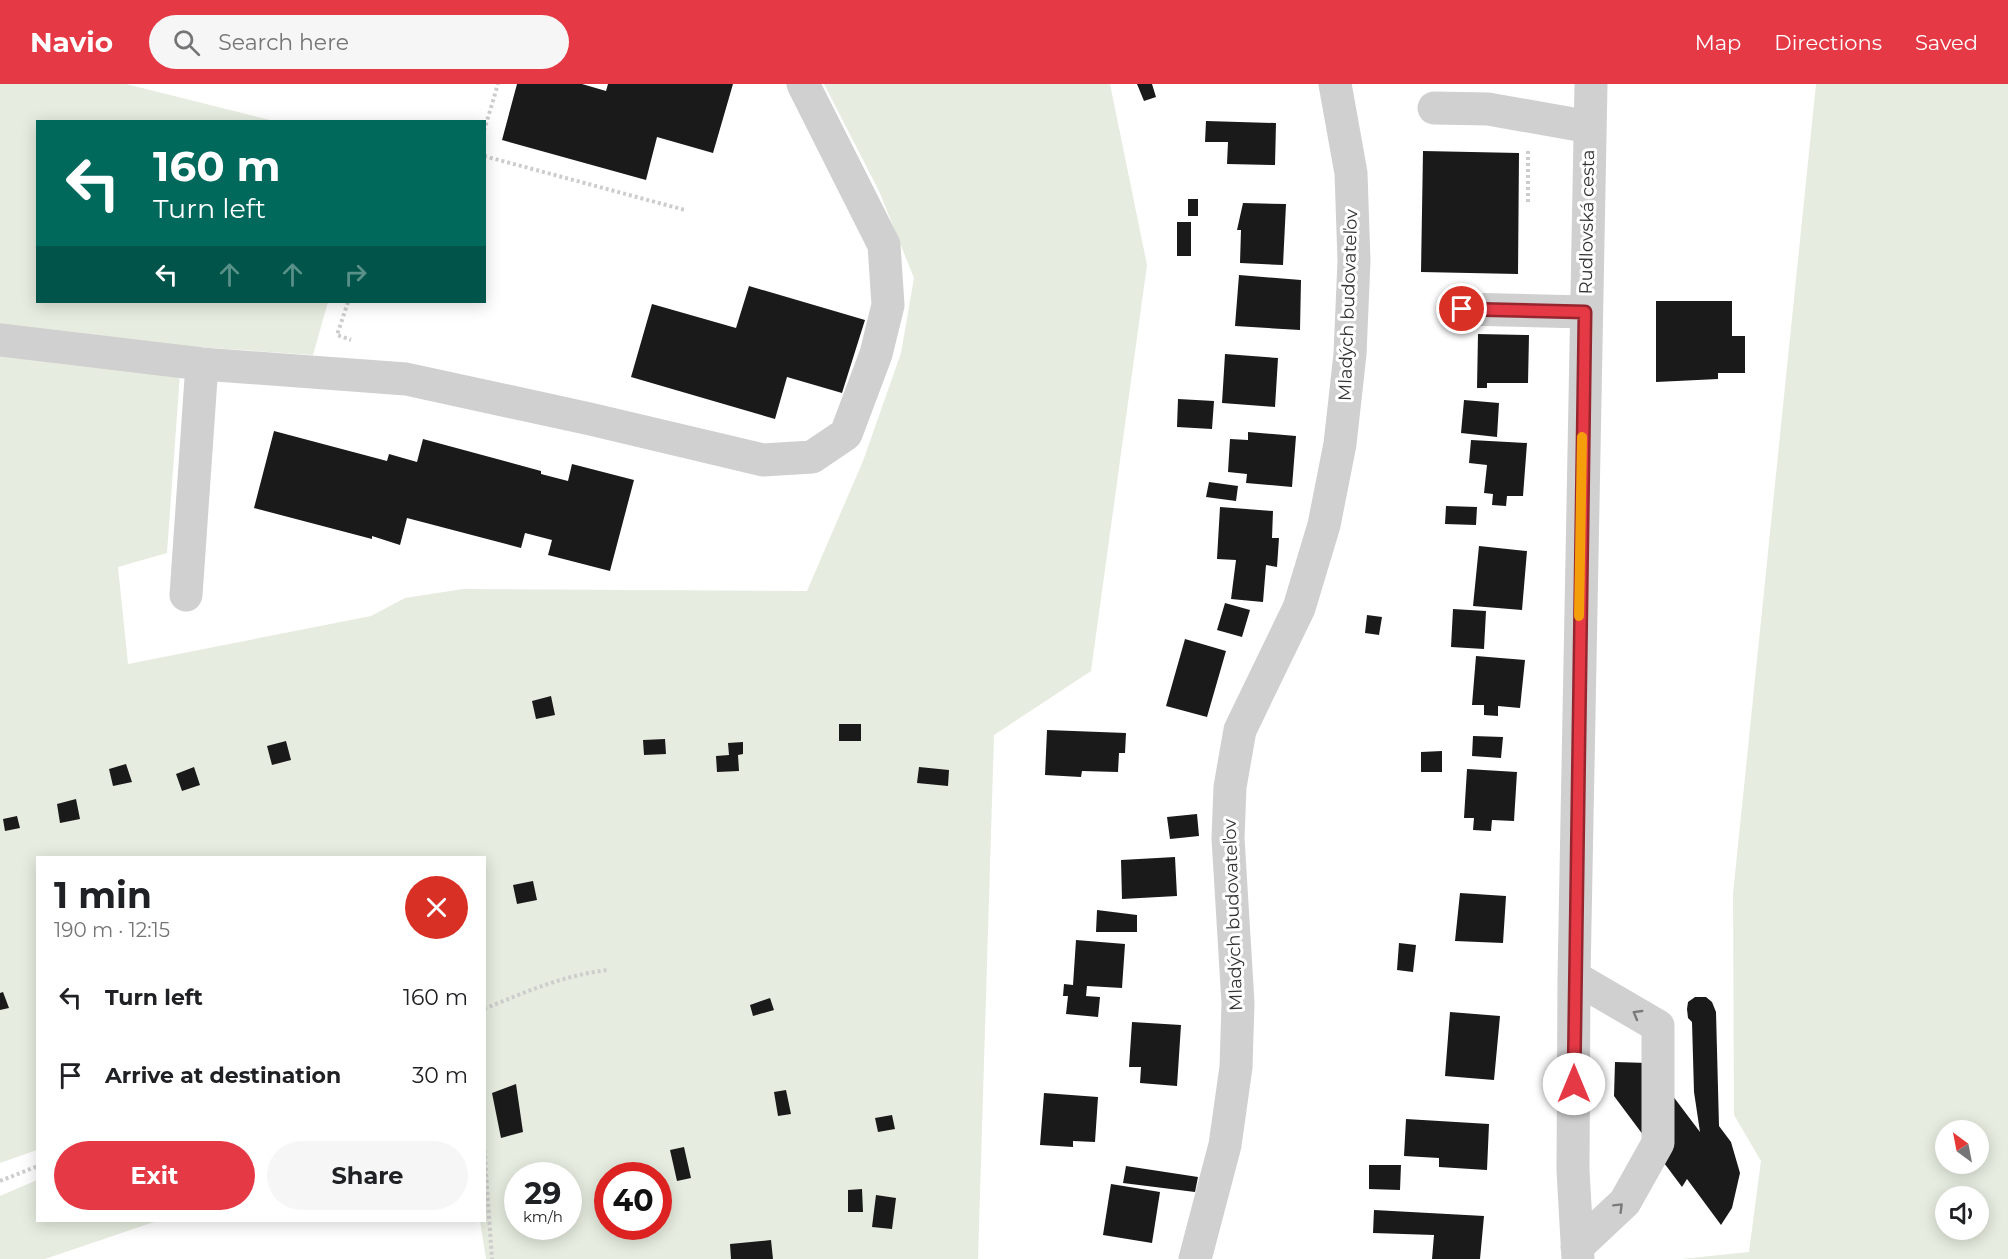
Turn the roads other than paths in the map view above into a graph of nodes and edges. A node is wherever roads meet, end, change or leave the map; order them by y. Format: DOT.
graph roads {
  1 [pos="803,84"];
  2 [pos="1335,84"];
  3 [pos="1591,84"];
  4 [pos="1434,108"];
  5 [pos="1590,127"];
  6 [pos="1462,309"];
  7 [pos="1585,312"];
  8 [pos="0,340"];
  9 [pos="202,364"];
  10 [pos="186,595"];
  11 [pos="1574,977"];
  12 [pos="1577,1253"];
  13 [pos="1195,1259"];
  1 -- 9 [label="street"];
  2 -- 13 [label="street, Mladých budovateľov"];
  3 -- 5 [label="street, Rudlovská cesta"];
  4 -- 5 [label="street"];
  5 -- 7 [label="street, Rudlovská cesta"];
  6 -- 7 [label="street"];
  7 -- 11 [label="street, Rudlovská cesta"];
  8 -- 9 [label="street"];
  9 -- 10 [label="street"];
  11 -- 12 [label="street, Rudlovská cesta"];
  12 -- 11 [label="street, one-way"];
}
